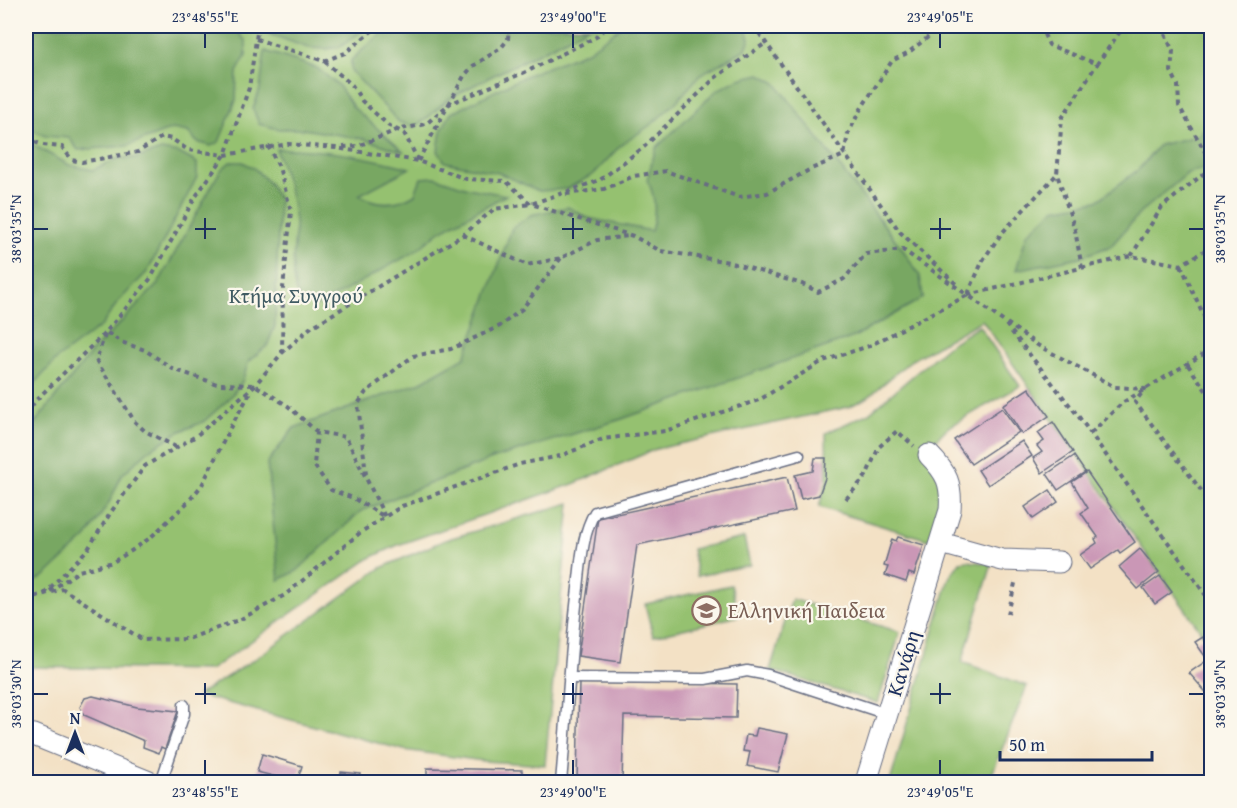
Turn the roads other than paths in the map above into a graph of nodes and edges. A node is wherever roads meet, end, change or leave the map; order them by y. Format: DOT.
graph roads {
  1 [pos="799,455"];
  2 [pos="929,455"];
  3 [pos="941,543"];
  4 [pos="1059,562"];
  5 [pos="569,678"];
  6 [pos="184,705"];
  7 [pos="887,714"];
  8 [pos="26,734"];
  9 [pos="149,783"];
  10 [pos="160,783"];
  11 [pos="561,783"];
  12 [pos="866,783"];
  1 -- 5 [label="lane"];
  2 -- 3 [label="street, Κανάρη"];
  3 -- 4 [label="street"];
  3 -- 7 [label="street, Κανάρη"];
  5 -- 7 [label="lane"];
  5 -- 11 [label="lane"];
  6 -- 10 [label="lane"];
  7 -- 12 [label="street, Κανάρη"];
  8 -- 9 [label="street"];
}
